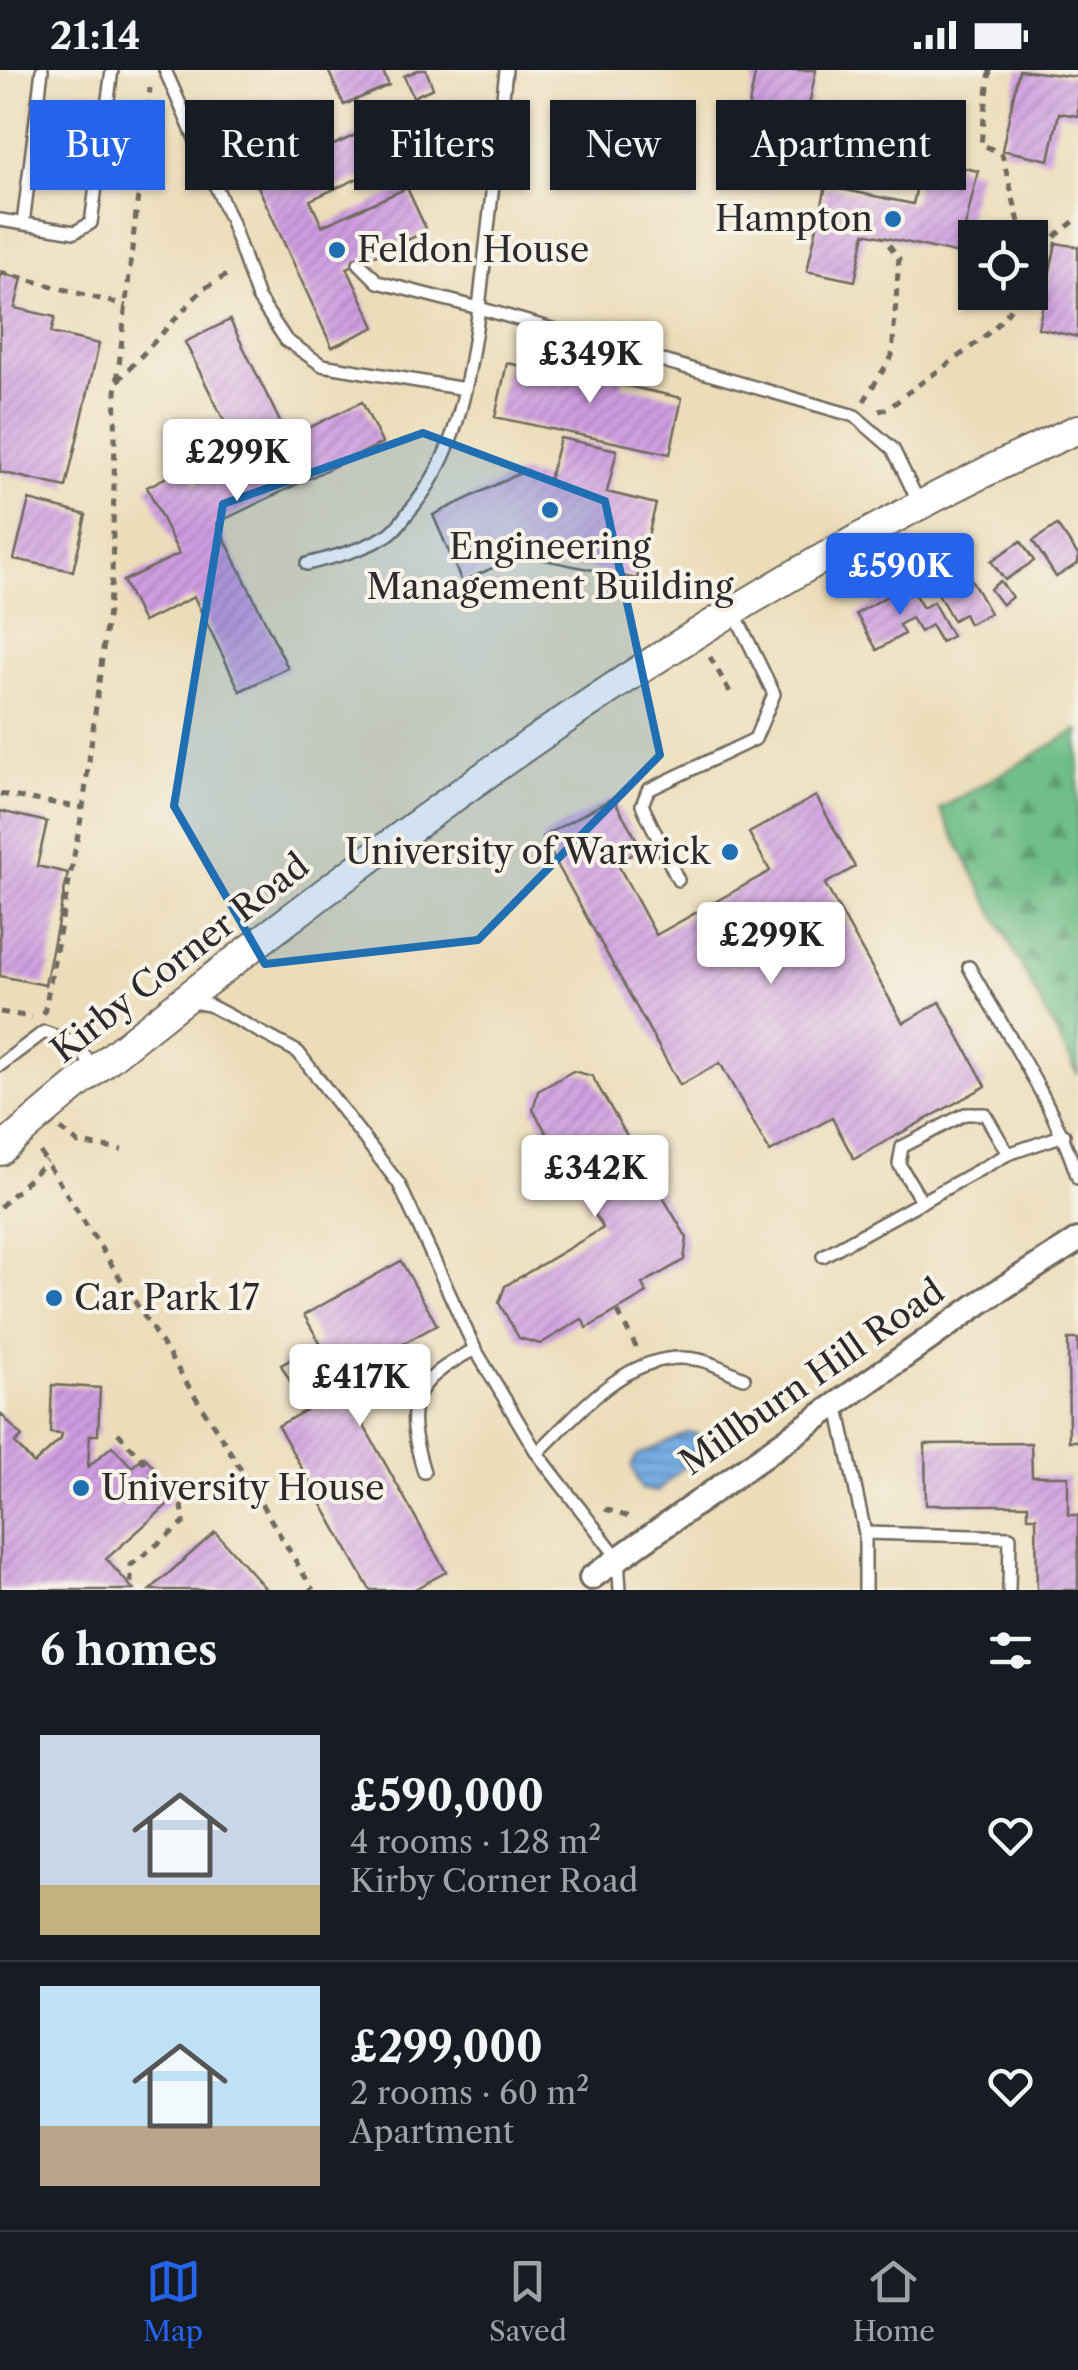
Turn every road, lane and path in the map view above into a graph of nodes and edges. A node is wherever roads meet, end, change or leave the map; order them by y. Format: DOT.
graph roads {
  1 [pos="42,70"];
  2 [pos="112,70"];
  3 [pos="152,70"];
  4 [pos="165,70"];
  5 [pos="506,70"];
  6 [pos="990,70"];
  7 [pos="1078,218"];
  8 [pos="0,220"];
  9 [pos="1018,220"];
  10 [pos="23,224"];
  11 [pos="883,237"];
  12 [pos="1048,242"];
  13 [pos="247,262"];
  14 [pos="360,262"];
  15 [pos="0,272"];
  16 [pos="126,306"];
  17 [pos="479,308"];
  18 [pos="1009,310"];
  19 [pos="118,382"];
  20 [pos="464,389"];
  21 [pos="855,416"];
  22 [pos="1078,430"];
  23 [pos="919,504"];
  24 [pos="307,564"];
  25 [pos="732,608"];
  26 [pos="696,633"];
  27 [pos="730,692"];
  28 [pos="0,794"];
  29 [pos="83,808"];
  30 [pos="678,880"];
  31 [pos="969,967"];
  32 [pos="182,1001"];
  33 [pos="0,1012"];
  34 [pos="0,1066"];
  35 [pos="96,1069"];
  36 [pos="28,1126"];
  37 [pos="1064,1135"];
  38 [pos="122,1150"];
  39 [pos="0,1151"];
  40 [pos="1008,1154"];
  41 [pos="47,1161"];
  42 [pos="1078,1178"];
  43 [pos="922,1202"];
  44 [pos="0,1207"];
  45 [pos="1078,1240"];
  46 [pos="823,1256"];
  47 [pos="618,1312"];
  48 [pos="476,1348"];
  49 [pos="645,1364"];
  50 [pos="744,1378"];
  51 [pos="372,1384"];
  52 [pos="416,1399"];
  53 [pos="837,1404"];
  54 [pos="118,1433"];
  55 [pos="537,1453"];
  56 [pos="424,1472"];
  57 [pos="594,1499"];
  58 [pos="663,1524"];
  59 [pos="865,1533"];
  60 [pos="618,1558"];
  61 [pos="591,1578"];
  62 [pos="131,1590"];
  63 [pos="312,1590"];
  64 [pos="620,1590"];
  65 [pos="865,1590"];
  66 [pos="1009,1590"];
  1 -- 10 [label="lane"];
  2 -- 10 [label="lane"];
  3 -- 16 [label="path"];
  4 -- 13 [label="lane"];
  5 -- 17 [label="lane"];
  6 -- 9 [label="path"];
  7 -- 12 [label="path"];
  8 -- 10 [label="lane"];
  11 -- 21 [label="path"];
  13 -- 19 [label="path"];
  13 -- 20 [label="lane"];
  14 -- 17 [label="lane"];
  15 -- 16 [label="path"];
  16 -- 19 [label="path"];
  17 -- 20 [label="lane"];
  17 -- 21 [label="lane"];
  18 -- 21 [label="path"];
  19 -- 29 [label="path"];
  20 -- 24 [label="lane"];
  21 -- 23 [label="lane"];
  22 -- 23 [label="street, Kirby Corner Road"];
  23 -- 25 [label="street, Kirby Corner Road"];
  25 -- 26 [label="street, Kirby Corner Road"];
  25 -- 30 [label="lane"];
  26 -- 27 [label="path"];
  26 -- 32 [label="street, Kirby Corner Road"];
  28 -- 29 [label="path"];
  29 -- 33 [label="path"];
  31 -- 37 [label="lane"];
  32 -- 35 [label="street, Kirby Corner Road"];
  32 -- 48 [label="lane"];
  34 -- 35 [label="lane"];
  35 -- 36 [label="street, Kirby Corner Road"];
  36 -- 38 [label="path"];
  36 -- 39 [label="street, Kirby Corner Road"];
  36 -- 41 [label="path"];
  37 -- 40 [label="lane"];
  37 -- 42 [label="lane"];
  40 -- 43 [label="lane"];
  40 -- 43 [label="lane"];
  41 -- 44 [label="path"];
  41 -- 63 [label="path"];
  43 -- 46 [label="lane"];
  45 -- 53 [label="street, Millburn Hill Road"];
  47 -- 49 [label="path"];
  48 -- 52 [label="lane"];
  48 -- 55 [label="lane"];
  49 -- 50 [label="lane"];
  49 -- 55 [label="lane"];
  51 -- 52 [label="path"];
  52 -- 56 [label="lane"];
  53 -- 58 [label="street, Millburn Hill Road"];
  53 -- 59 [label="lane"];
  54 -- 62 [label="path"];
  55 -- 60 [label="lane"];
  57 -- 58 [label="path"];
  58 -- 60 [label="street, Millburn Hill Road"];
  59 -- 65 [label="lane"];
  59 -- 66 [label="lane"];
  60 -- 61 [label="street, Millburn Hill Road"];
  60 -- 64 [label="lane"];
}
